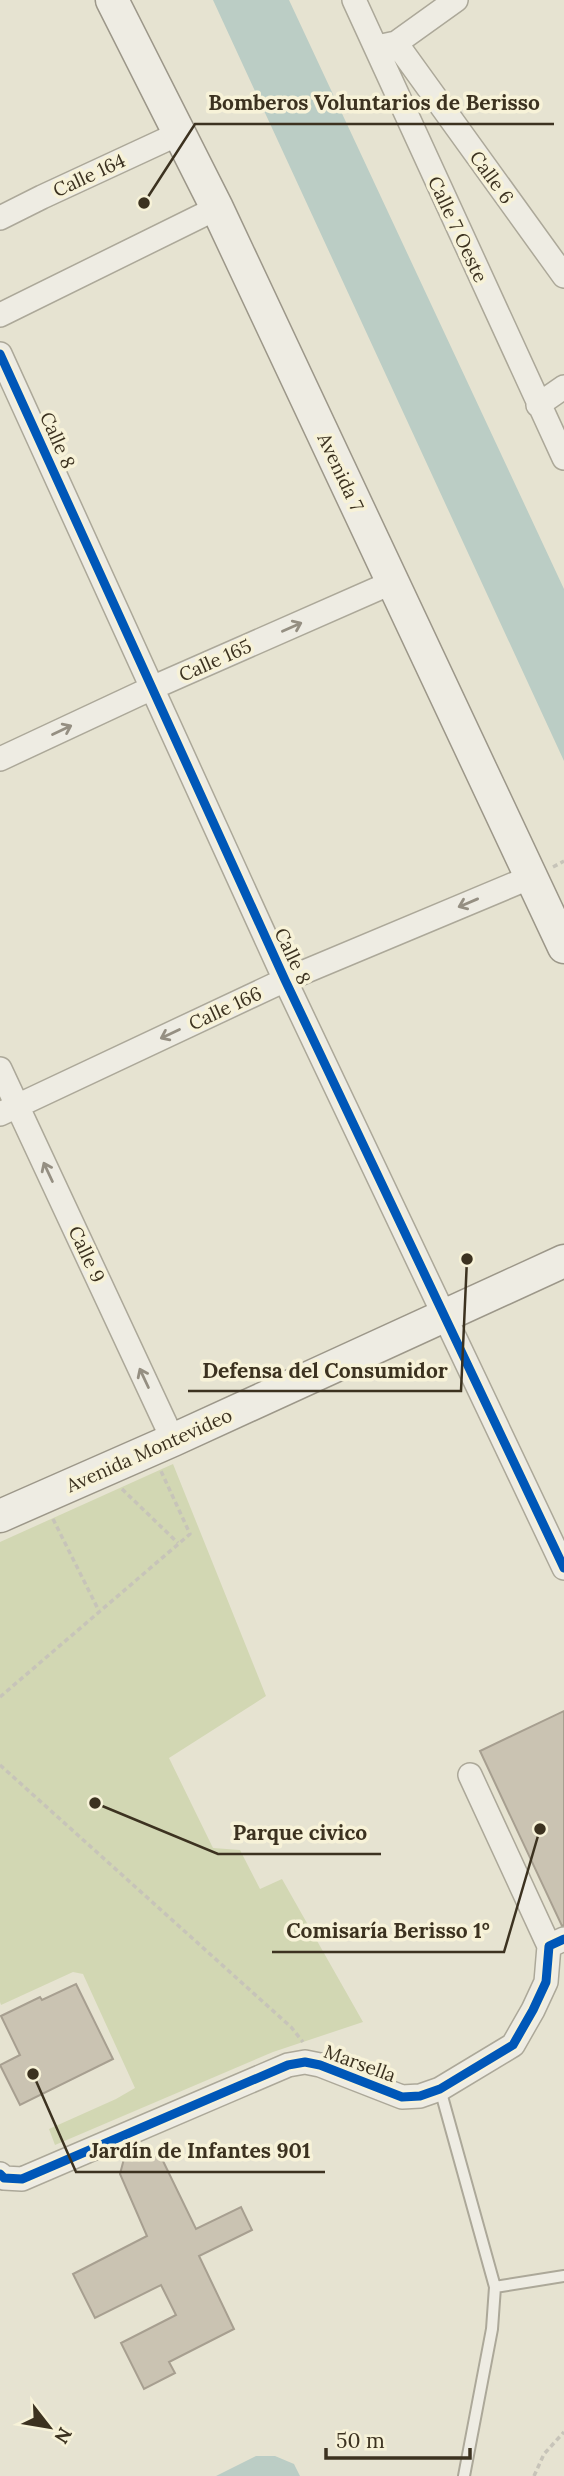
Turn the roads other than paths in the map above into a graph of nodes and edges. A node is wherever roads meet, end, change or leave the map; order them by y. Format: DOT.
graph roads {
  1 [pos="112,0"];
  2 [pos="354,0"];
  3 [pos="456,0"];
  4 [pos="385,45"];
  5 [pos="178,134"];
  6 [pos="217,208"];
  7 [pos="0,218"];
  8 [pos="564,276"];
  9 [pos="0,315"];
  10 [pos="0,354"];
  11 [pos="564,387"];
  12 [pos="538,405"];
  13 [pos="564,458"];
  14 [pos="393,582"];
  15 [pos="152,688"];
  16 [pos="0,759"];
  17 [pos="531,877"];
  18 [pos="564,947"];
  19 [pos="285,980"];
  20 [pos="0,1069"];
  21 [pos="9,1110"];
  22 [pos="564,1261"];
  23 [pos="445,1317"];
  24 [pos="162,1445"];
  25 [pos="0,1516"];
  26 [pos="564,1568"];
  27 [pos="470,1775"];
  28 [pos="557,1943"];
  29 [pos="440,2089"];
  30 [pos="0,2174"];
  31 [pos="564,2276"];
  32 [pos="495,2287"];
  33 [pos="464,2476"];
  1 -- 5 [label="main road, Avenida 7"];
  2 -- 4 [label="street, Calle 7 Oeste"];
  3 -- 4 [label="street"];
  4 -- 8 [label="street, Calle 6"];
  4 -- 12 [label="street, Calle 7 Oeste"];
  5 -- 6 [label="main road, Avenida 7"];
  5 -- 7 [label="street, Calle 164"];
  6 -- 9 [label="street"];
  6 -- 14 [label="main road, Avenida 7"];
  10 -- 15 [label="street, Calle 8"];
  11 -- 12 [label="street"];
  12 -- 13 [label="street, Calle 7 Oeste"];
  15 -- 14 [label="street, Calle 165, one-way"];
  14 -- 17 [label="main road, Avenida 7"];
  16 -- 15 [label="street, Calle 165, one-way"];
  15 -- 19 [label="street, Calle 8"];
  17 -- 18 [label="main road, Avenida 7"];
  17 -- 19 [label="street, Calle 166, one-way"];
  19 -- 21 [label="street, Calle 166, one-way"];
  19 -- 23 [label="street, Calle 8"];
  20 -- 21 [label="street, Calle 9"];
  24 -- 21 [label="street, Calle 9, one-way"];
  22 -- 23 [label="main road, Avenida Montevideo"];
  23 -- 24 [label="main road, Avenida Montevideo"];
  23 -- 26 [label="street, Calle 8"];
  24 -- 25 [label="main road, Avenida Montevideo"];
  27 -- 28 [label="street"];
  28 -- 29 [label="street, Marsella"];
  29 -- 30 [label="street, Marsella"];
  29 -- 32 [label="lane"];
  31 -- 32 [label="lane"];
  32 -- 33 [label="lane"];
}
